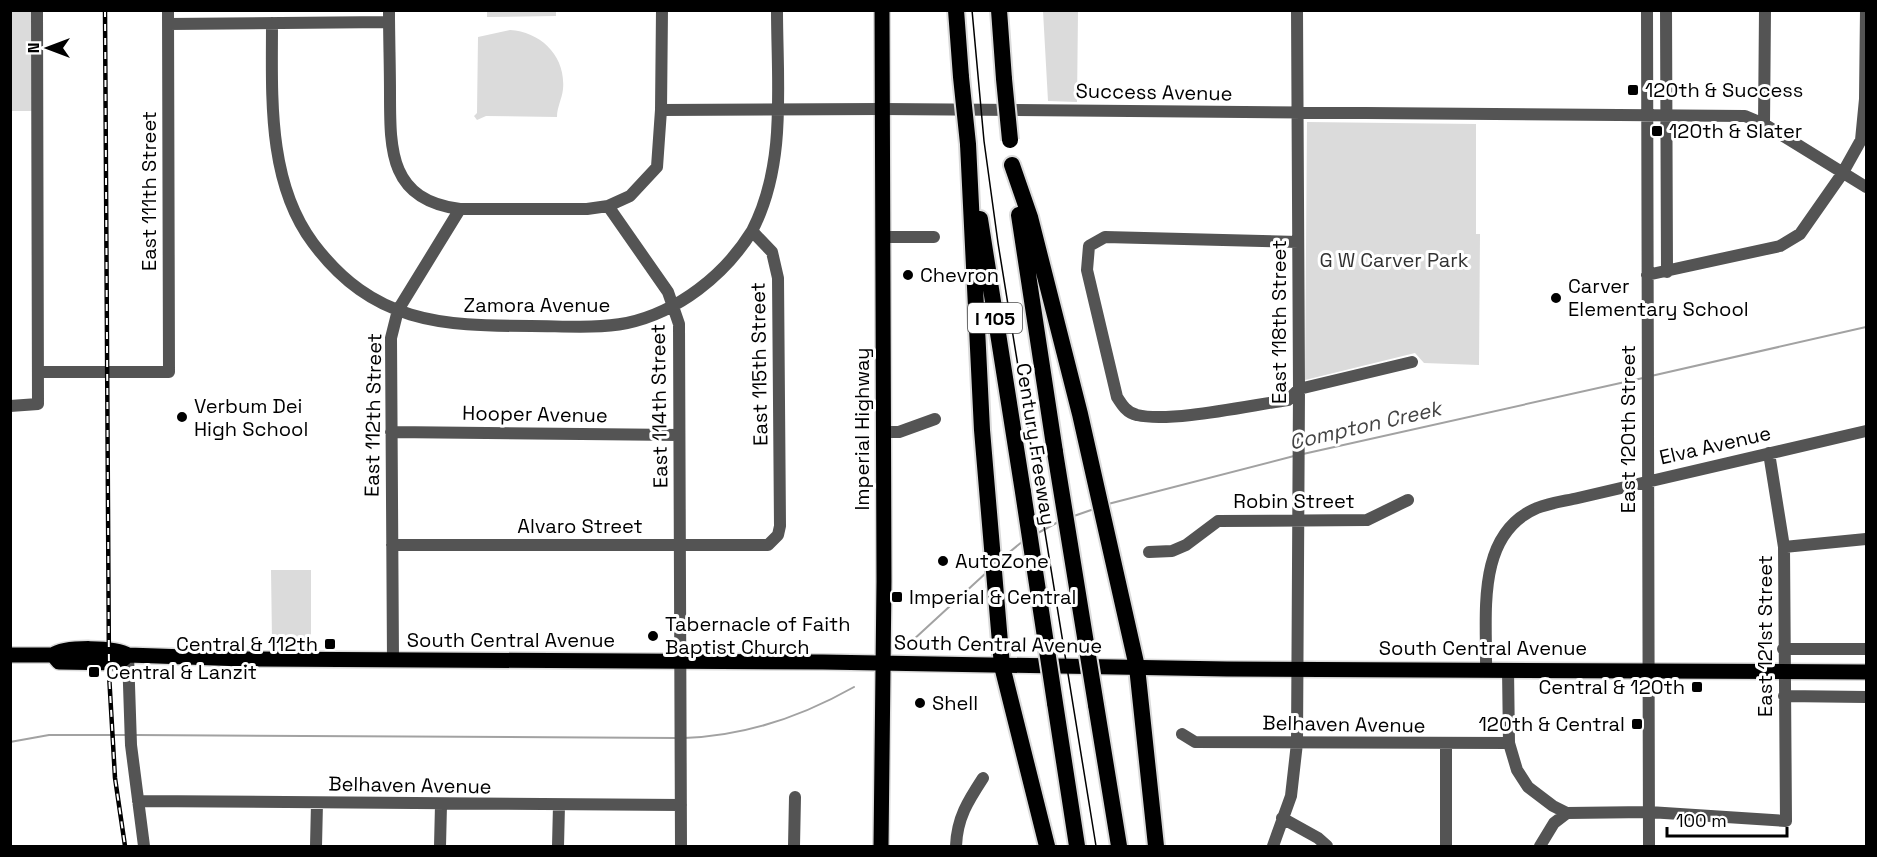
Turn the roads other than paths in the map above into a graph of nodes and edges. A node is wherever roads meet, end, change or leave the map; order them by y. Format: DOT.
graph roads {
  1 [pos="37,10"];
  2 [pos="168,10"];
  3 [pos="662,10"];
  4 [pos="777,10"];
  5 [pos="882,10"];
  6 [pos="956,10"];
  7 [pos="999,10"];
  8 [pos="1297,10"];
  9 [pos="1647,10"];
  10 [pos="1666,10"];
  11 [pos="1766,10"];
  12 [pos="1866,10"];
  13 [pos="389,16"];
  14 [pos="272,23"];
  15 [pos="168,24"];
  16 [pos="777,108"];
  17 [pos="882,108"];
  18 [pos="661,110"];
  19 [pos="1297,113"];
  20 [pos="1665,115"];
  21 [pos="1647,116"];
  22 [pos="1764,124"];
  23 [pos="968,144"];
  24 [pos="1012,165"];
  25 [pos="1842,174"];
  26 [pos="1866,187"];
  27 [pos="608,206"];
  28 [pos="460,209"];
  29 [pos="752,231"];
  30 [pos="883,237"];
  31 [pos="934,237"];
  32 [pos="1298,242"];
  33 [pos="1667,272"];
  34 [pos="1647,275"];
  35 [pos="674,304"];
  36 [pos="398,310"];
  37 [pos="1412,362"];
  38 [pos="38,372"];
  39 [pos="1299,389"];
  40 [pos="10,406"];
  41 [pos="935,419"];
  42 [pos="1866,431"];
  43 [pos="391,432"];
  44 [pos="883,432"];
  45 [pos="679,435"];
  46 [pos="1768,453"];
  47 [pos="1647,481"];
  48 [pos="1408,500"];
  49 [pos="1297,520"];
  50 [pos="1866,539"];
  51 [pos="392,545"];
  52 [pos="680,545"];
  53 [pos="768,545"];
  54 [pos="1784,547"];
  55 [pos="1149,552"];
  56 [pos="1783,649"];
  57 [pos="1866,649"];
  58 [pos="10,655"];
  59 [pos="128,655"];
  60 [pos="393,660"];
  61 [pos="680,662"];
  62 [pos="883,663"];
  63 [pos="1002,666"];
  64 [pos="1137,667"];
  65 [pos="1297,668"];
  66 [pos="1486,669"];
  67 [pos="1508,669"];
  68 [pos="1648,669"];
  69 [pos="1784,671"];
  70 [pos="1866,672"];
  71 [pos="1784,696"];
  72 [pos="1866,697"];
  73 [pos="1182,734"];
  74 [pos="1297,743"];
  75 [pos="1509,743"];
  76 [pos="1446,745"];
  77 [pos="983,778"];
  78 [pos="795,797"];
  79 [pos="138,801"];
  80 [pos="317,803"];
  81 [pos="441,805"];
  82 [pos="559,805"];
  83 [pos="681,805"];
  84 [pos="1649,812"];
  85 [pos="1567,813"];
  86 [pos="1282,818"];
  87 [pos="144,846"];
  88 [pos="316,846"];
  89 [pos="440,846"];
  90 [pos="558,846"];
  91 [pos="681,846"];
  92 [pos="795,846"];
  93 [pos="881,846"];
  94 [pos="956,846"];
  95 [pos="1047,846"];
  96 [pos="1077,846"];
  97 [pos="1119,846"];
  98 [pos="1156,846"];
  99 [pos="1273,846"];
  100 [pos="1327,846"];
  101 [pos="1446,846"];
  102 [pos="1540,846"];
  103 [pos="1649,846"];
  1 -- 38 [label="street"];
  2 -- 15 [label="street, East 111th Street"];
  3 -- 18 [label="street"];
  4 -- 16 [label="street"];
  5 -- 17 [label="main road, Imperial Highway"];
  6 -- 23 [label="highway, Century Freeway / I 105, bridge"];
  7 -- 24 [label="highway, Century Freeway / I 105, bridge"];
  8 -- 19 [label="street, East 118th Street"];
  9 -- 21 [label="street, East 120th Street"];
  10 -- 20 [label="street"];
  11 -- 22 [label="street"];
  12 -- 25 [label="street"];
  13 -- 14 [label="street"];
  13 -- 28 [label="street"];
  14 -- 15 [label="street"];
  14 -- 36 [label="street, Zamora Avenue"];
  15 -- 38 [label="street, East 111th Street"];
  16 -- 17 [label="street, Success Avenue"];
  16 -- 18 [label="street, Success Avenue"];
  16 -- 29 [label="street"];
  17 -- 19 [label="street, Success Avenue"];
  17 -- 30 [label="main road, Imperial Highway"];
  18 -- 27 [label="street"];
  19 -- 21 [label="street, Success Avenue"];
  19 -- 32 [label="street, East 118th Street"];
  20 -- 21 [label="street, Success Avenue"];
  20 -- 22 [label="street, Success Avenue"];
  20 -- 33 [label="street"];
  21 -- 34 [label="street, East 120th Street"];
  22 -- 25 [label="street, Success Avenue"];
  23 -- 63 [label="highway"];
  23 -- 96 [label="highway, Century Freeway / I 105, bridge"];
  24 -- 64 [label="highway"];
  24 -- 97 [label="highway, Century Freeway / I 105, bridge"];
  25 -- 26 [label="street, Success Avenue"];
  25 -- 33 [label="street"];
  27 -- 28 [label="street"];
  27 -- 35 [label="street, East 114th Street"];
  28 -- 36 [label="street, East 112th Street"];
  29 -- 35 [label="street, Zamora Avenue"];
  29 -- 53 [label="street, East 115th Street"];
  30 -- 31 [label="street"];
  30 -- 44 [label="main road, Imperial Highway"];
  32 -- 39 [label="street, East 118th Street"];
  32 -- 39 [label="street"];
  33 -- 34 [label="street"];
  34 -- 47 [label="street, East 120th Street"];
  35 -- 36 [label="street, Zamora Avenue"];
  35 -- 45 [label="street, East 114th Street"];
  36 -- 43 [label="street, East 112th Street"];
  37 -- 39 [label="street"];
  38 -- 40 [label="street"];
  39 -- 49 [label="street, East 118th Street"];
  41 -- 44 [label="street"];
  42 -- 46 [label="street, Elva Avenue"];
  43 -- 45 [label="street, Hooper Avenue"];
  43 -- 51 [label="street, East 112th Street"];
  44 -- 62 [label="main road, Imperial Highway"];
  45 -- 52 [label="street, East 114th Street"];
  46 -- 47 [label="street, Elva Avenue"];
  46 -- 54 [label="street, East 121st Street"];
  47 -- 66 [label="street, Elva Avenue"];
  47 -- 68 [label="street, East 120th Street"];
  48 -- 49 [label="street, Robin Street"];
  49 -- 55 [label="street, Robin Street"];
  49 -- 65 [label="street, East 118th Street"];
  50 -- 54 [label="street"];
  51 -- 52 [label="street, Alvaro Street"];
  51 -- 60 [label="street, East 112th Street"];
  52 -- 53 [label="street, Alvaro Street"];
  52 -- 61 [label="street, East 114th Street"];
  54 -- 56 [label="street, East 121st Street"];
  56 -- 57 [label="street"];
  56 -- 69 [label="street, East 121st Street"];
  58 -- 59 [label="main road, South Central Avenue"];
  59 -- 60 [label="main road, South Central Avenue"];
  59 -- 79 [label="street"];
  60 -- 61 [label="main road, South Central Avenue"];
  61 -- 62 [label="main road, South Central Avenue"];
  61 -- 83 [label="street, East 114th Street"];
  62 -- 63 [label="main road, South Central Avenue"];
  62 -- 93 [label="main road, Imperial Highway"];
  63 -- 64 [label="main road, South Central Avenue"];
  63 -- 95 [label="highway"];
  64 -- 65 [label="main road, South Central Avenue"];
  64 -- 98 [label="highway"];
  65 -- 66 [label="main road, South Central Avenue"];
  65 -- 74 [label="street, East 118th Street"];
  66 -- 67 [label="main road, South Central Avenue"];
  67 -- 68 [label="main road, South Central Avenue"];
  67 -- 75 [label="street"];
  68 -- 69 [label="main road, South Central Avenue"];
  68 -- 84 [label="street, East 120th Street"];
  69 -- 70 [label="main road, South Central Avenue"];
  69 -- 71 [label="street, East 121st Street"];
  71 -- 72 [label="street"];
  71 -- 84 [label="street, East 121st Street"];
  73 -- 74 [label="street, Belhaven Avenue"];
  74 -- 76 [label="street, Belhaven Avenue"];
  74 -- 86 [label="street, East 118th Street"];
  75 -- 76 [label="street, Belhaven Avenue"];
  75 -- 85 [label="street"];
  76 -- 101 [label="street"];
  77 -- 94 [label="street"];
  78 -- 92 [label="street"];
  79 -- 80 [label="street, Belhaven Avenue"];
  79 -- 87 [label="street"];
  80 -- 81 [label="street, Belhaven Avenue"];
  80 -- 88 [label="street"];
  81 -- 82 [label="street, Belhaven Avenue"];
  81 -- 89 [label="street"];
  82 -- 83 [label="street, Belhaven Avenue"];
  82 -- 90 [label="street"];
  83 -- 91 [label="street, East 114th Street"];
  84 -- 85 [label="street"];
  84 -- 103 [label="street, East 120th Street"];
  85 -- 102 [label="street"];
  86 -- 99 [label="street, East 118th Street"];
  86 -- 100 [label="street"];
}
